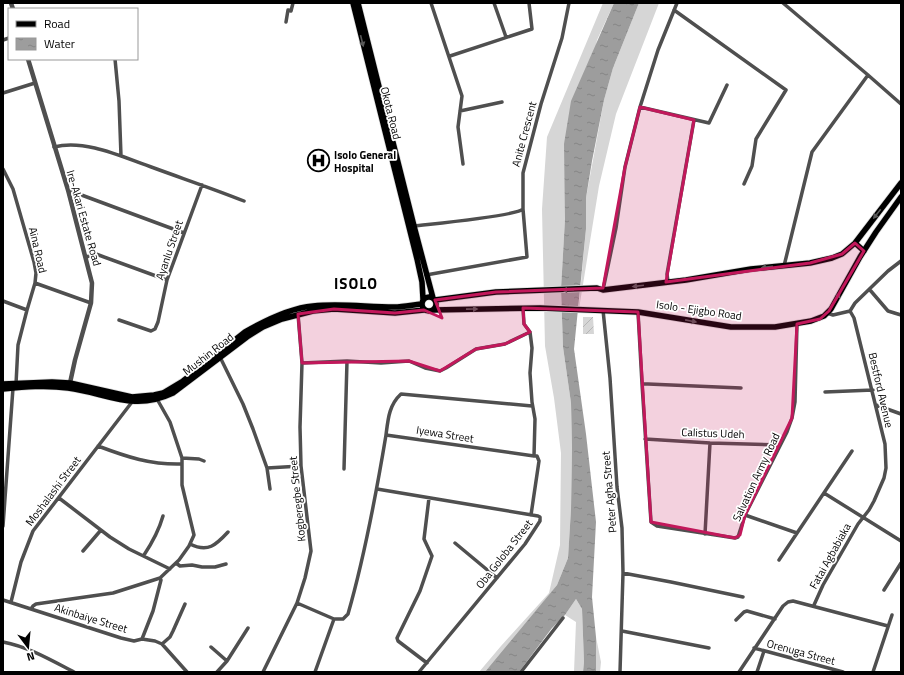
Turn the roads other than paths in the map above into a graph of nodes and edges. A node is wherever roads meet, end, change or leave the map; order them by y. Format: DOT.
graph roads {
  1 [pos="292,3"];
  2 [pos="353,3"];
  3 [pos="358,3"];
  4 [pos="431,3"];
  5 [pos="494,3"];
  6 [pos="530,3"];
  7 [pos="569,3"];
  8 [pos="677,3"];
  9 [pos="783,3"];
  10 [pos="674,10"];
  11 [pos="286,22"];
  12 [pos="506,37"];
  13 [pos="450,56"];
  14 [pos="28,60"];
  15 [pos="115,60"];
  16 [pos="868,75"];
  17 [pos="35,83"];
  18 [pos="727,85"];
  19 [pos="3,93"];
  20 [pos="502,102"];
  21 [pos="901,104"];
  22 [pos="640,107"];
  23 [pos="460,111"];
  24 [pos="694,120"];
  25 [pos="54,147"];
  26 [pos="121,156"];
  27 [pos="463,164"];
  28 [pos="3,169"];
  29 [pos="901,183"];
  30 [pos="744,184"];
  31 [pos="202,185"];
  32 [pos="68,190"];
  33 [pos="901,197"];
  34 [pos="244,200"];
  35 [pos="523,209"];
  36 [pos="414,226"];
  37 [pos="184,233"];
  38 [pos="855,243"];
  39 [pos="864,251"];
  40 [pos="86,257"];
  41 [pos="901,261"];
  42 [pos="784,266"];
  43 [pos="426,275"];
  44 [pos="167,280"];
  45 [pos="668,282"];
  46 [pos="35,283"];
  47 [pos="600,289"];
  48 [pos="870,290"];
  49 [pos="434,299"];
  50 [pos="3,301"];
  51 [pos="422,301"];
  52 [pos="91,303"];
  53 [pos="523,308"];
  54 [pos="26,310"];
  55 [pos="424,310"];
  56 [pos="433,310"];
  57 [pos="600,310"];
  58 [pos="850,311"];
  59 [pos="638,312"];
  60 [pos="828,313"];
  61 [pos="298,314"];
  62 [pos="901,315"];
  63 [pos="119,320"];
  64 [pos="797,324"];
  65 [pos="530,332"];
  66 [pos="220,357"];
  67 [pos="346,361"];
  68 [pos="302,363"];
  69 [pos="70,383"];
  70 [pos="3,384"];
  71 [pos="642,384"];
  72 [pos="14,386"];
  73 [pos="741,388"];
  74 [pos="3,389"];
  75 [pos="873,390"];
  76 [pos="825,392"];
  77 [pos="157,399"];
  78 [pos="132,402"];
  79 [pos="876,405"];
  80 [pos="532,406"];
  81 [pos="901,414"];
  82 [pos="386,435"];
  83 [pos="645,439"];
  84 [pos="710,443"];
  85 [pos="780,445"];
  86 [pos="98,446"];
  87 [pos="852,451"];
  88 [pos="534,456"];
  89 [pos="182,458"];
  90 [pos="204,461"];
  91 [pos="182,464"];
  92 [pos="301,466"];
  93 [pos="267,468"];
  94 [pos="344,469"];
  95 [pos="270,489"];
  96 [pos="377,489"];
  97 [pos="824,493"];
  98 [pos="59,498"];
  99 [pos="429,498"];
  100 [pos="531,515"];
  101 [pos="745,515"];
  102 [pos="163,516"];
  103 [pos="864,517"];
  104 [pos="3,526"];
  105 [pos="102,530"];
  106 [pos="228,532"];
  107 [pos="797,533"];
  108 [pos="705,534"];
  109 [pos="901,541"];
  110 [pos="455,543"];
  111 [pos="190,544"];
  112 [pos="83,551"];
  113 [pos="144,555"];
  114 [pos="779,560"];
  115 [pos="176,563"];
  116 [pos="901,563"];
  117 [pos="226,564"];
  118 [pos="170,569"];
  119 [pos="623,573"];
  120 [pos="160,578"];
  121 [pos="497,578"];
  122 [pos="884,590"];
  123 [pos="743,598"];
  124 [pos="3,600"];
  125 [pos="11,602"];
  126 [pos="297,603"];
  127 [pos="185,604"];
  128 [pos="814,606"];
  129 [pos="31,609"];
  130 [pos="892,615"];
  131 [pos="563,618"];
  132 [pos="775,618"];
  133 [pos="334,619"];
  134 [pos="736,620"];
  135 [pos="888,626"];
  136 [pos="248,628"];
  137 [pos="622,631"];
  138 [pos="142,639"];
  139 [pos="3,642"];
  140 [pos="162,644"];
  141 [pos="211,647"];
  142 [pos="709,648"];
  143 [pos="754,648"];
  144 [pos="764,651"];
  145 [pos="227,661"];
  146 [pos="427,663"];
  147 [pos="74,672"];
  148 [pos="187,672"];
  149 [pos="217,672"];
  150 [pos="263,672"];
  151 [pos="315,672"];
  152 [pos="419,672"];
  153 [pos="521,672"];
  154 [pos="620,672"];
  155 [pos="739,672"];
  156 [pos="757,672"];
  157 [pos="843,672"];
  158 [pos="873,672"];
  1 -- 11 [label="street"];
  2 -- 51 [label="main road, Okota Road, one-way"];
  3 -- 36 [label="main road"];
  4 -- 13 [label="street"];
  5 -- 12 [label="street"];
  6 -- 12 [label="street"];
  7 -- 35 [label="street, Anite Crescent"];
  8 -- 10 [label="street"];
  9 -- 16 [label="street"];
  10 -- 22 [label="street"];
  10 -- 30 [label="street"];
  12 -- 13 [label="street"];
  13 -- 23 [label="street"];
  14 -- 17 [label="street, Ire-Akari Estate Road"];
  15 -- 26 [label="street"];
  16 -- 21 [label="street"];
  16 -- 42 [label="street"];
  17 -- 19 [label="street"];
  17 -- 25 [label="street, Ire-Akari Estate Road"];
  18 -- 24 [label="street"];
  20 -- 23 [label="street"];
  22 -- 24 [label="street"];
  22 -- 47 [label="street"];
  23 -- 27 [label="street"];
  24 -- 45 [label="street"];
  25 -- 26 [label="street"];
  25 -- 32 [label="street, Ire-Akari Estate Road"];
  26 -- 31 [label="street"];
  28 -- 46 [label="street, Aina Road"];
  29 -- 38 [label="main road, Isolo - Ejigbo Road, one-way"];
  31 -- 34 [label="street"];
  31 -- 37 [label="street, Ayanlu Street"];
  32 -- 37 [label="street"];
  32 -- 40 [label="street, Ire-Akari Estate Road"];
  33 -- 39 [label="main road"];
  35 -- 36 [label="street"];
  35 -- 43 [label="street, Anite Crescent"];
  36 -- 43 [label="main road"];
  37 -- 44 [label="street, Ayanlu Street"];
  38 -- 39 [label="main road"];
  38 -- 42 [label="main road, Isolo - Ejigbo Road"];
  60 -- 39 [label="main road, one-way"];
  40 -- 44 [label="street"];
  40 -- 52 [label="street, Ire-Akari Estate Road"];
  41 -- 48 [label="street"];
  42 -- 45 [label="main road, Isolo - Ejigbo Road, one-way"];
  43 -- 49 [label="main road"];
  44 -- 63 [label="street, Ayanlu Street"];
  45 -- 47 [label="main road, Isolo - Ejigbo Road, one-way"];
  46 -- 52 [label="street"];
  46 -- 54 [label="street, Aina Road"];
  47 -- 49 [label="main road, Isolo - Ejigbo Road, one-way"];
  48 -- 58 [label="street"];
  48 -- 62 [label="street"];
  49 -- 51 [label="main road"];
  49 -- 56 [label="main road"];
  50 -- 54 [label="street"];
  51 -- 55 [label="main road"];
  51 -- 69 [label="main road, Mushin Road"];
  52 -- 69 [label="street, Ire-Akari Estate Road"];
  56 -- 53 [label="main road, one-way"];
  53 -- 57 [label="main road, Isolo - Ejigbo Road"];
  53 -- 65 [label="street"];
  54 -- 72 [label="street, Aina Road"];
  55 -- 56 [label="main road"];
  55 -- 61 [label="main road, Mushin Road"];
  57 -- 59 [label="main road, Isolo - Ejigbo Road"];
  57 -- 119 [label="street, Peter Agha Street"];
  58 -- 60 [label="street"];
  58 -- 75 [label="street, Bestford Avenue"];
  59 -- 64 [label="main road, Isolo - Ejigbo Road, one-way"];
  59 -- 71 [label="street"];
  60 -- 64 [label="main road, Isolo - Ejigbo Road"];
  61 -- 66 [label="main road, Mushin Road"];
  61 -- 68 [label="street, Kogberegbe Street"];
  64 -- 85 [label="street, Salvation Army Road"];
  65 -- 67 [label="street"];
  65 -- 80 [label="street"];
  66 -- 77 [label="main road, Mushin Road"];
  66 -- 93 [label="street"];
  67 -- 68 [label="street"];
  67 -- 94 [label="street"];
  68 -- 92 [label="street, Kogberegbe Street"];
  69 -- 72 [label="main road, Mushin Road"];
  70 -- 72 [label="main road, Mushin Road"];
  71 -- 73 [label="street"];
  71 -- 83 [label="street"];
  72 -- 74 [label="main road, Mushin Road"];
  72 -- 78 [label="main road, Mushin Road"];
  72 -- 104 [label="street, Aina Road"];
  75 -- 76 [label="street"];
  75 -- 79 [label="street, Bestford Avenue"];
  77 -- 78 [label="main road, Mushin Road"];
  77 -- 89 [label="street"];
  78 -- 86 [label="street, Moshalashi Street"];
  79 -- 81 [label="street"];
  79 -- 103 [label="street, Bestford Avenue"];
  80 -- 82 [label="street"];
  80 -- 88 [label="street"];
  82 -- 88 [label="street, Iyewa Street"];
  82 -- 96 [label="street"];
  83 -- 84 [label="street, Calistus Udeh"];
  83 -- 108 [label="street, Salvation Army Road"];
  84 -- 85 [label="street, Calistus Udeh"];
  84 -- 108 [label="street"];
  85 -- 101 [label="street, Salvation Army Road"];
  86 -- 91 [label="street"];
  86 -- 98 [label="street, Moshalashi Street"];
  87 -- 97 [label="street"];
  88 -- 100 [label="street"];
  89 -- 90 [label="street"];
  89 -- 91 [label="street"];
  91 -- 111 [label="street"];
  92 -- 93 [label="street"];
  92 -- 126 [label="street, Kogberegbe Street"];
  93 -- 95 [label="street"];
  96 -- 99 [label="street, Oba Goloba Street"];
  96 -- 133 [label="street"];
  97 -- 103 [label="street"];
  97 -- 107 [label="street"];
  98 -- 105 [label="street"];
  98 -- 125 [label="street, Moshalashi Street"];
  99 -- 100 [label="street, Oba Goloba Street"];
  99 -- 146 [label="street"];
  100 -- 121 [label="street, Oba Goloba Street"];
  101 -- 107 [label="street"];
  101 -- 108 [label="street, Salvation Army Road"];
  102 -- 113 [label="street"];
  103 -- 109 [label="street"];
  103 -- 128 [label="street, Fatai Agbabiaka"];
  105 -- 112 [label="street"];
  105 -- 113 [label="street"];
  106 -- 111 [label="street"];
  107 -- 114 [label="street"];
  110 -- 121 [label="street"];
  111 -- 115 [label="street"];
  113 -- 118 [label="street"];
  115 -- 117 [label="street"];
  115 -- 118 [label="street"];
  116 -- 122 [label="street"];
  118 -- 120 [label="street"];
  119 -- 123 [label="street"];
  119 -- 137 [label="street, Peter Agha Street"];
  120 -- 129 [label="street"];
  120 -- 138 [label="street"];
  121 -- 146 [label="street, Oba Goloba Street"];
  124 -- 125 [label="street, Akinbaiye Street"];
  125 -- 129 [label="street, Akinbaiye Street"];
  126 -- 133 [label="street"];
  126 -- 150 [label="street, Kogberegbe Street"];
  127 -- 140 [label="street"];
  128 -- 132 [label="street"];
  128 -- 135 [label="street"];
  129 -- 138 [label="street, Akinbaiye Street"];
  130 -- 135 [label="street"];
  131 -- 153 [label="street"];
  132 -- 134 [label="street"];
  132 -- 143 [label="street"];
  133 -- 151 [label="street"];
  135 -- 158 [label="street"];
  136 -- 145 [label="street"];
  137 -- 142 [label="street"];
  137 -- 154 [label="street, Peter Agha Street"];
  138 -- 140 [label="street, Akinbaiye Street"];
  139 -- 147 [label="street"];
  140 -- 148 [label="street"];
  141 -- 145 [label="street"];
  143 -- 144 [label="street, Orenuga Street"];
  143 -- 155 [label="street"];
  144 -- 156 [label="street"];
  144 -- 157 [label="street, Orenuga Street"];
  145 -- 149 [label="street"];
  146 -- 152 [label="street, Oba Goloba Street"];
}
